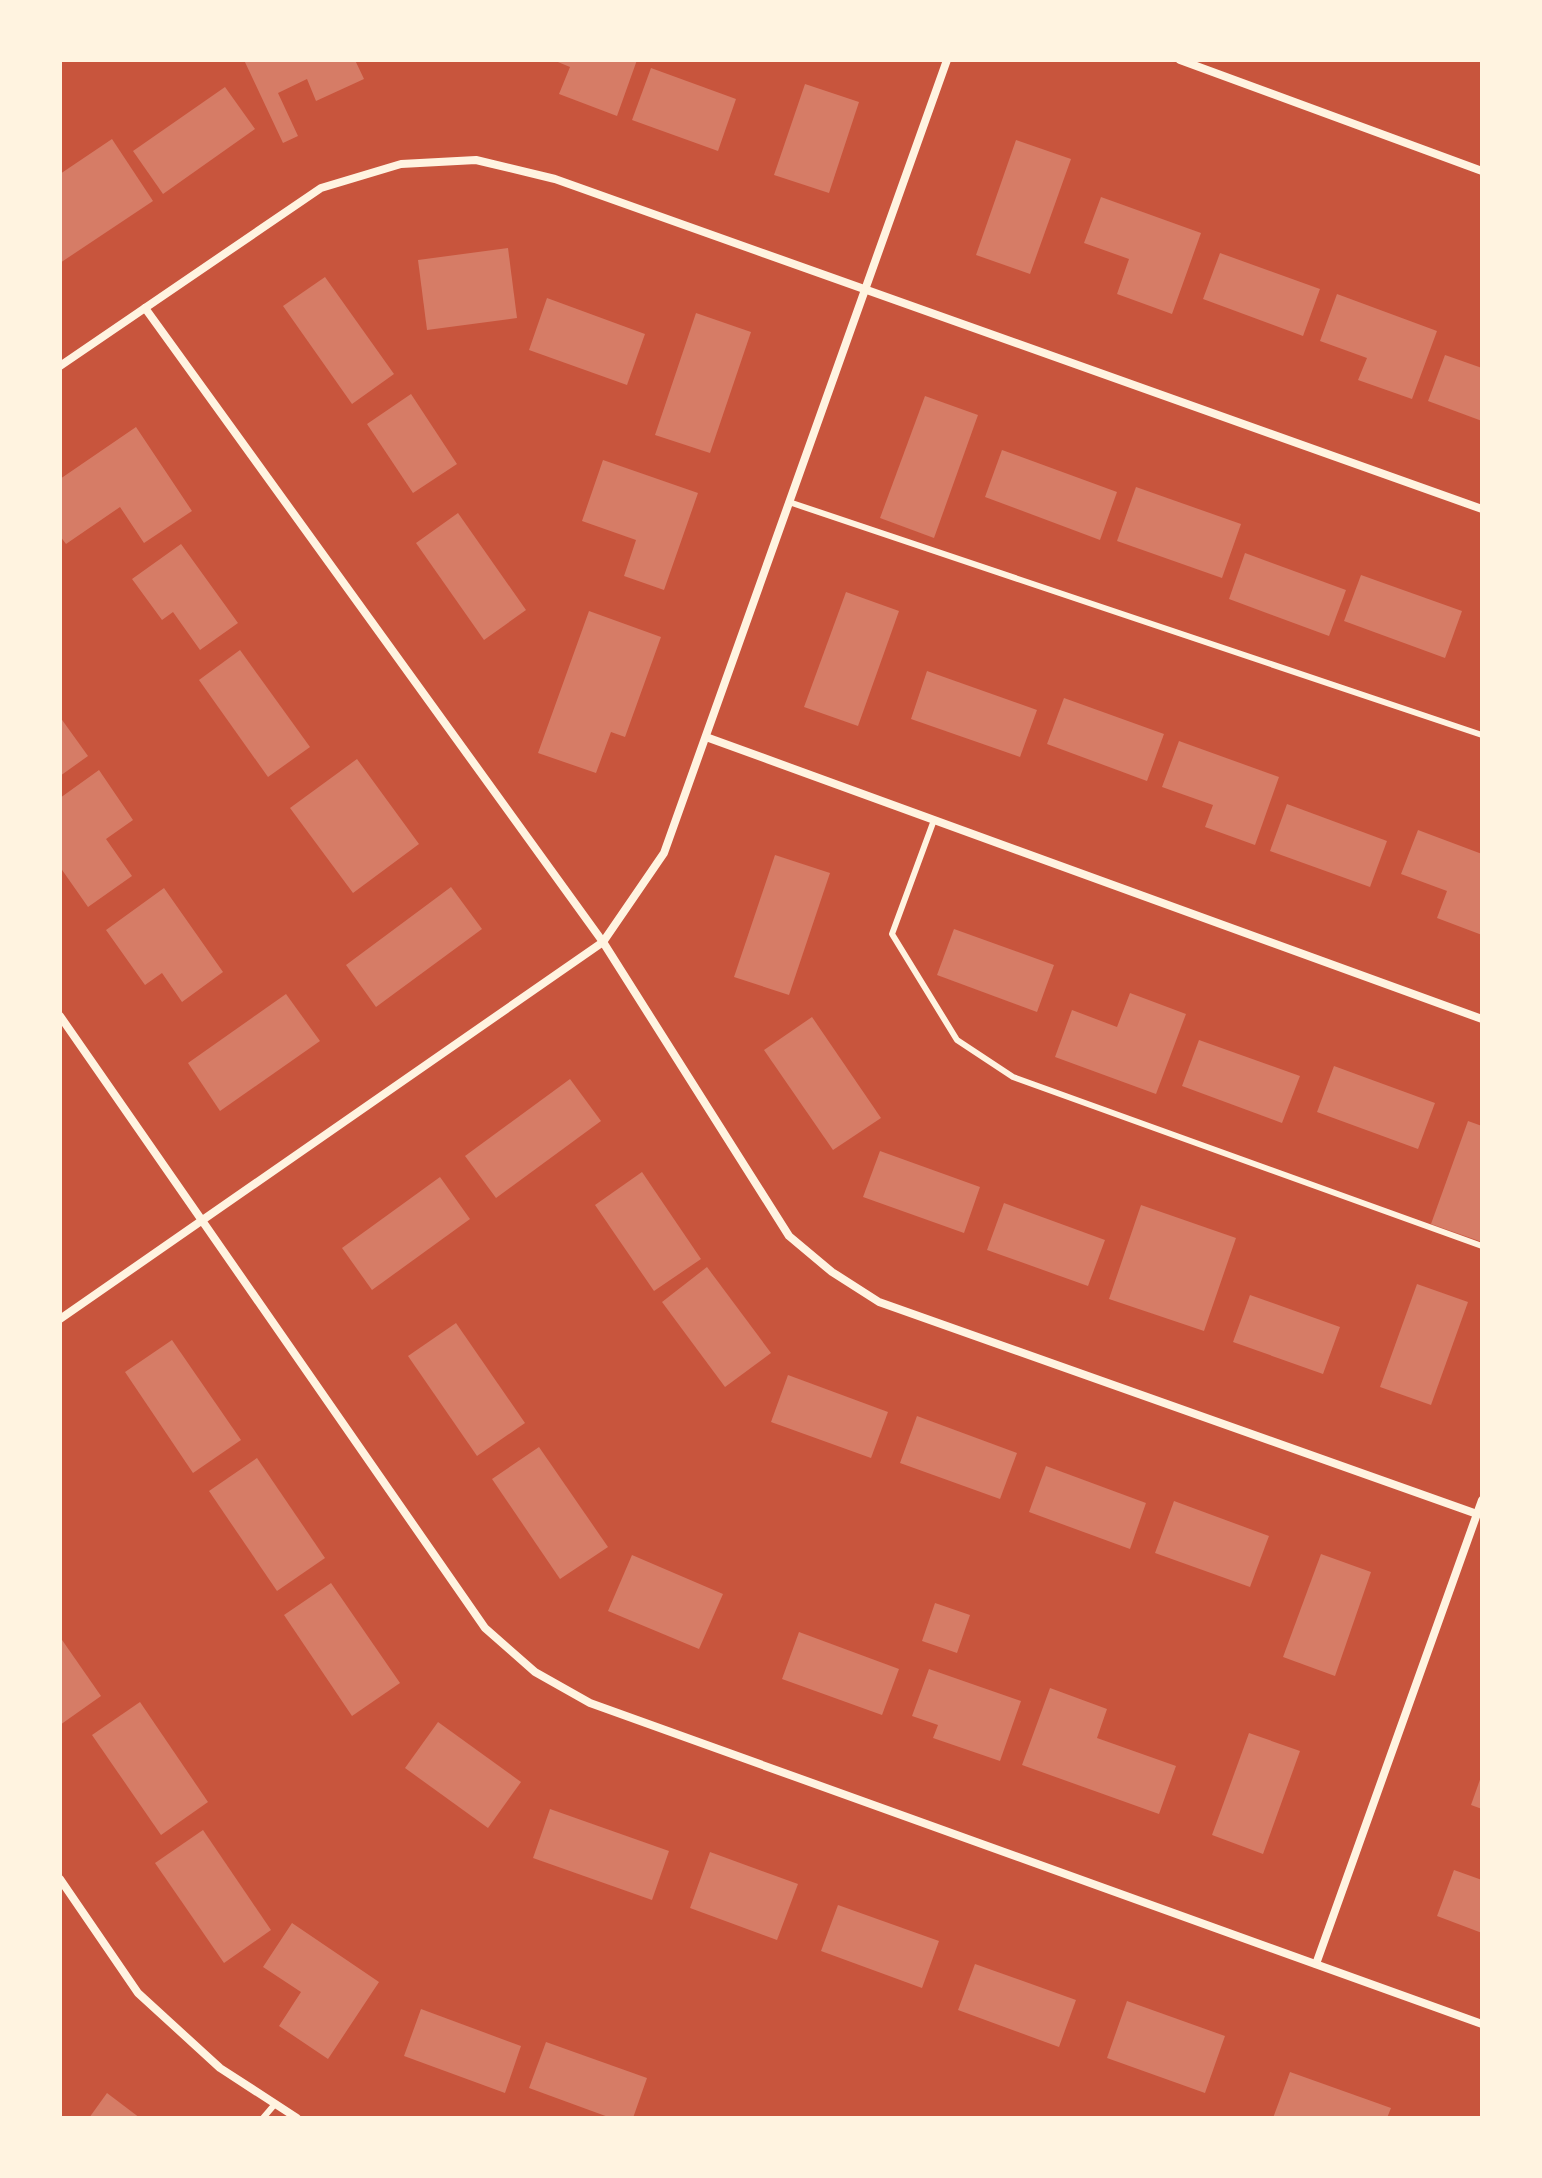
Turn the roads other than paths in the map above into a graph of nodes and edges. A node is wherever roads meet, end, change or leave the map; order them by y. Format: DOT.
graph roads {
  1 [pos="947,60"];
  2 [pos="1180,60"];
  3 [pos="1482,171"];
  4 [pos="864,291"];
  5 [pos="145,308"];
  6 [pos="60,366"];
  7 [pos="789,502"];
  8 [pos="1482,509"];
  9 [pos="1482,735"];
  10 [pos="706,737"];
  11 [pos="934,820"];
  12 [pos="603,942"];
  13 [pos="60,1016"];
  14 [pos="1482,1019"];
  15 [pos="202,1220"];
  16 [pos="1482,1246"];
  17 [pos="60,1319"];
  18 [pos="1482,1500"];
  19 [pos="1477,1514"];
  20 [pos="60,1879"];
  21 [pos="1316,1964"];
  22 [pos="1482,2024"];
  23 [pos="275,2104"];
  24 [pos="263,2118"];
  25 [pos="297,2118"];
  1 -- 4 [label="street"];
  2 -- 3 [label="street"];
  4 -- 5 [label="street"];
  4 -- 7 [label="street"];
  4 -- 8 [label="street"];
  5 -- 6 [label="street"];
  5 -- 12 [label="street"];
  7 -- 9 [label="lane"];
  7 -- 10 [label="street"];
  10 -- 11 [label="street"];
  10 -- 12 [label="street"];
  11 -- 14 [label="street"];
  11 -- 16 [label="lane"];
  12 -- 15 [label="street"];
  12 -- 19 [label="street"];
  13 -- 15 [label="street"];
  15 -- 17 [label="street"];
  15 -- 21 [label="street"];
  18 -- 19 [label="street"];
  19 -- 21 [label="street"];
  20 -- 23 [label="street"];
  21 -- 22 [label="street"];
  23 -- 24 [label="lane"];
  23 -- 25 [label="street"];
}
